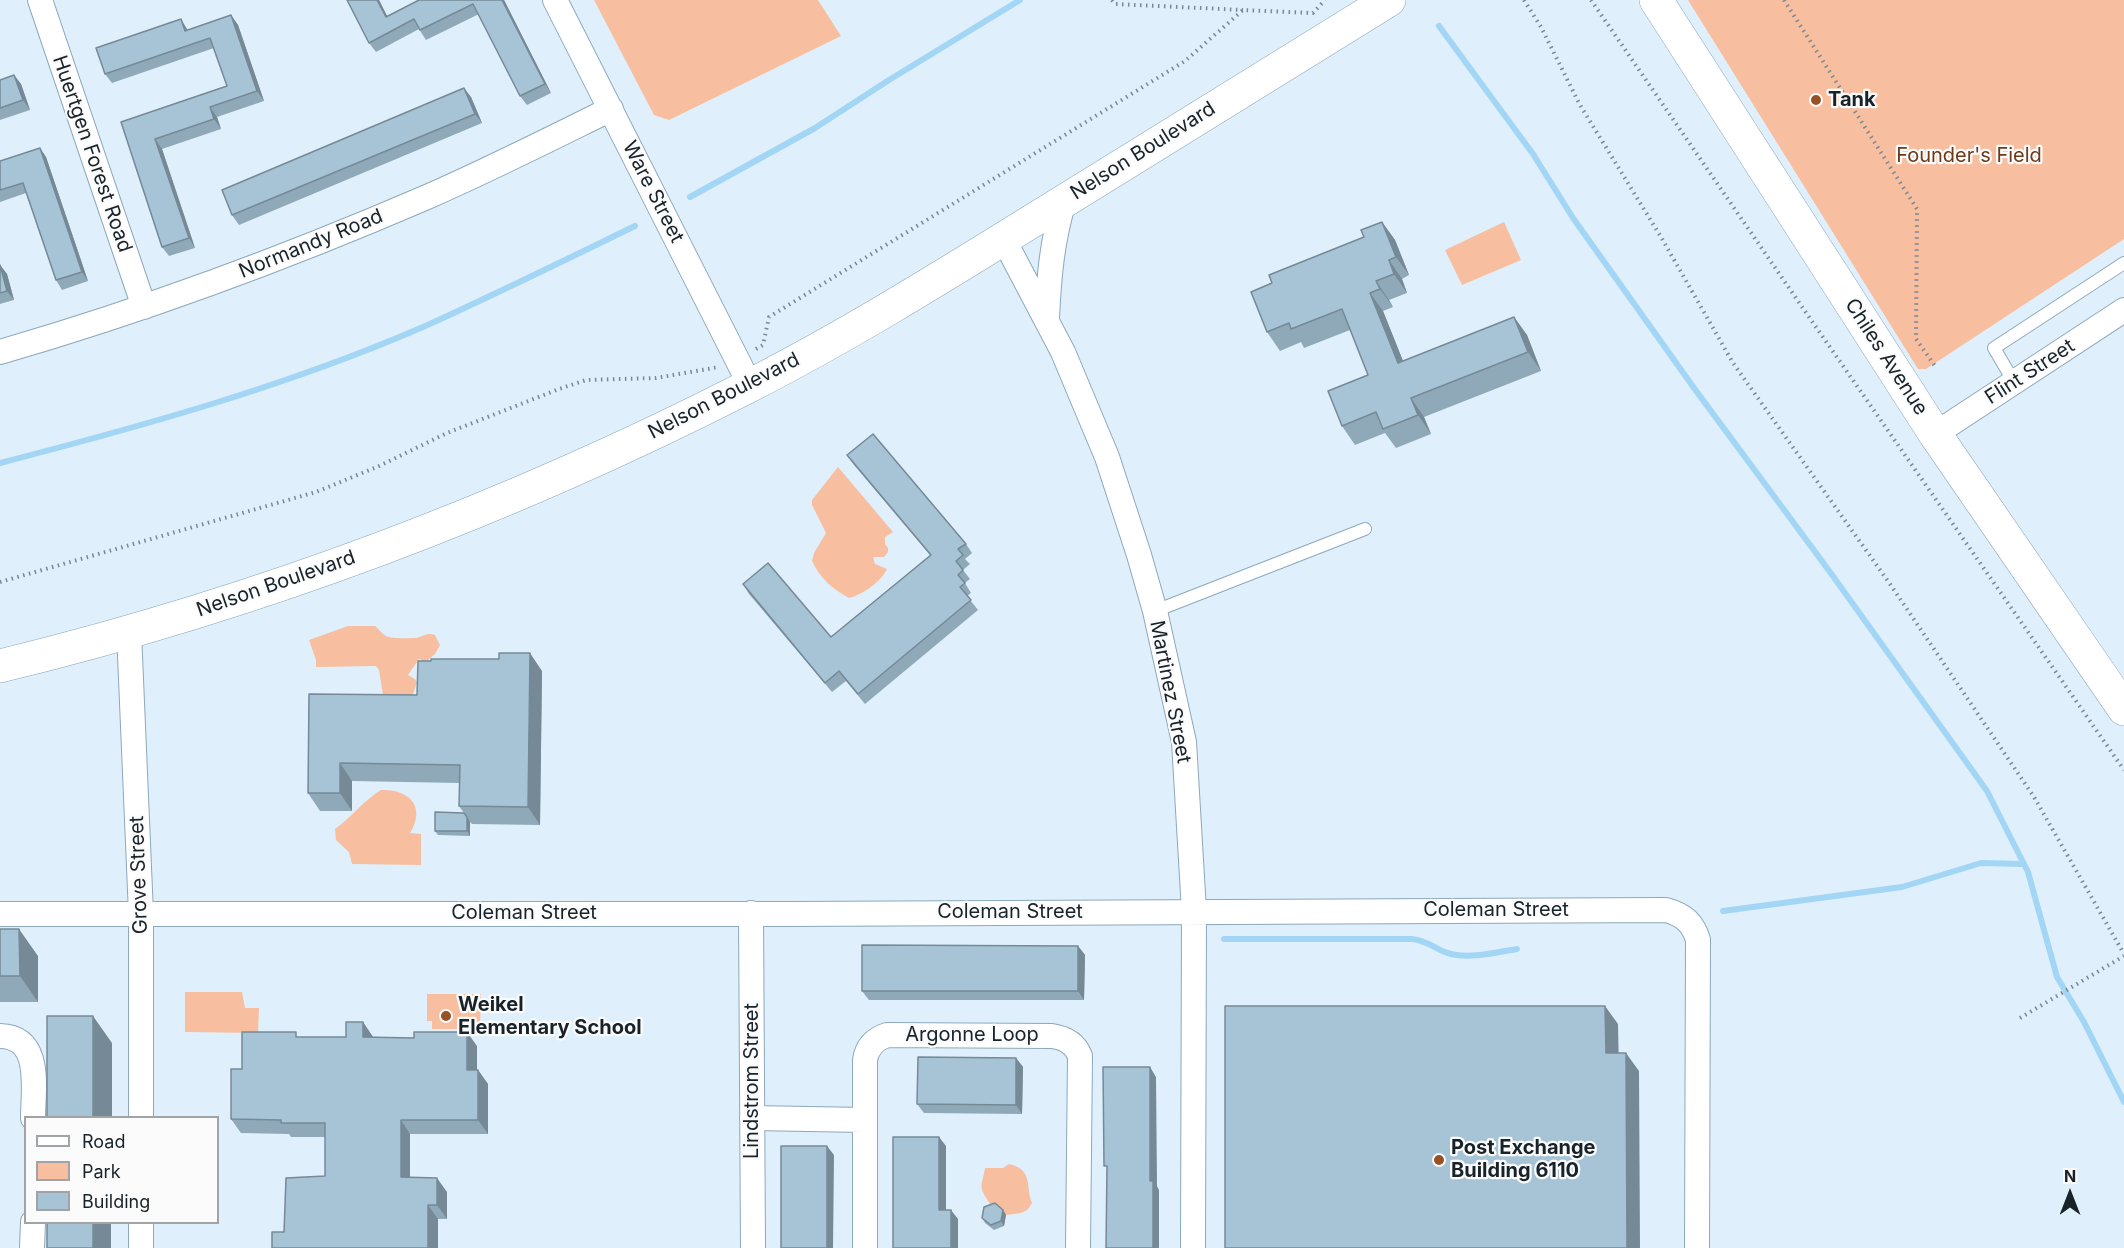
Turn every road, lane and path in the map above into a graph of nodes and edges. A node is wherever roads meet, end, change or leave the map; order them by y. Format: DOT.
graph roads {
  1 [pos="40,0"];
  2 [pos="555,0"];
  3 [pos="1112,0"];
  4 [pos="1326,0"];
  5 [pos="1389,0"];
  6 [pos="1524,0"];
  7 [pos="1591,0"];
  8 [pos="1656,0"];
  9 [pos="1784,0"];
  10 [pos="1243,10"];
  11 [pos="611,109"];
  12 [pos="1064,201"];
  13 [pos="1003,238"];
  14 [pos="2124,263"];
  15 [pos="144,307"];
  16 [pos="2124,310"];
  17 [pos="1047,321"];
  18 [pos="0,352"];
  19 [pos="1935,366"];
  20 [pos="744,372"];
  21 [pos="2014,382"];
  22 [pos="1935,434"];
  23 [pos="1365,529"];
  24 [pos="0,582"];
  25 [pos="1155,611"];
  26 [pos="129,632"];
  27 [pos="0,666"];
  28 [pos="2124,709"];
  29 [pos="2124,770"];
  30 [pos="1194,911"];
  31 [pos="751,913"];
  32 [pos="0,914"];
  33 [pos="141,914"];
  34 [pos="2124,955"];
  35 [pos="2020,1018"];
  36 [pos="0,1036"];
  37 [pos="33,1116"];
  38 [pos="141,1116"];
  39 [pos="752,1118"];
  40 [pos="865,1120"];
  41 [pos="33,1224"];
  42 [pos="141,1224"];
  43 [pos="32,1248"];
  44 [pos="141,1248"];
  45 [pos="753,1248"];
  46 [pos="865,1248"];
  47 [pos="1078,1248"];
  48 [pos="1193,1248"];
  49 [pos="1697,1248"];
  1 -- 15 [label="street, Huertgen Forest Road"];
  2 -- 11 [label="street, Ware Street"];
  3 -- 10 [label="path"];
  4 -- 10 [label="path"];
  5 -- 12 [label="street, Nelson Boulevard"];
  6 -- 34 [label="path"];
  7 -- 29 [label="path"];
  8 -- 22 [label="street, Chiles Avenue"];
  9 -- 19 [label="path"];
  10 -- 20 [label="path"];
  11 -- 15 [label="street, Normandy Road"];
  11 -- 20 [label="street, Ware Street"];
  12 -- 13 [label="street, Nelson Boulevard"];
  12 -- 17 [label="street"];
  13 -- 17 [label="street, Martinez Street"];
  13 -- 20 [label="street, Nelson Boulevard"];
  14 -- 21 [label="lane"];
  15 -- 18 [label="street, Normandy Road"];
  16 -- 21 [label="street, Flint Street"];
  17 -- 25 [label="street, Martinez Street"];
  20 -- 24 [label="path"];
  20 -- 26 [label="street, Nelson Boulevard"];
  21 -- 22 [label="street, Flint Street"];
  22 -- 28 [label="street, Chiles Avenue"];
  23 -- 25 [label="lane"];
  25 -- 30 [label="street, Martinez Street"];
  26 -- 27 [label="street, Nelson Boulevard"];
  26 -- 33 [label="street, Grove Street"];
  30 -- 31 [label="street, Coleman Street"];
  30 -- 48 [label="street, Martinez Street"];
  30 -- 49 [label="street, Coleman Street"];
  31 -- 33 [label="street, Coleman Street"];
  31 -- 39 [label="street, Lindstrom Street"];
  32 -- 33 [label="street, Coleman Street"];
  33 -- 38 [label="street, Grove Street"];
  34 -- 35 [label="path"];
  36 -- 37 [label="street"];
  39 -- 40 [label="street"];
  39 -- 45 [label="street, Lindstrom Street"];
  40 -- 46 [label="street, Argonne Loop"];
  40 -- 47 [label="street, Argonne Loop"];
  41 -- 43 [label="street"];
  42 -- 44 [label="street"];
}
